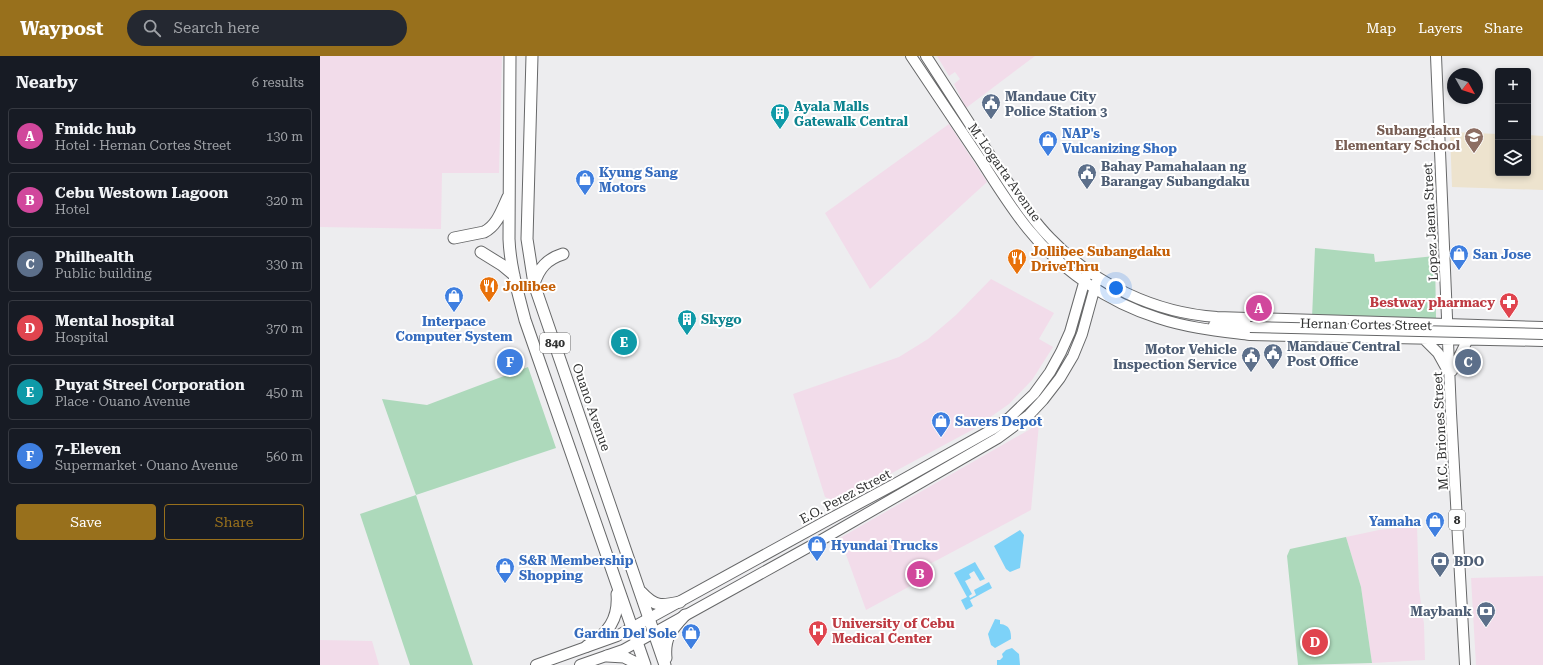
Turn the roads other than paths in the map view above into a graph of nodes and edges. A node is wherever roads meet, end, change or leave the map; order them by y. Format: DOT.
graph roads {
  1 [pos="510,56"];
  2 [pos="532,56"];
  3 [pos="911,56"];
  4 [pos="926,56"];
  5 [pos="1436,56"];
  6 [pos="509,194"];
  7 [pos="454,238"];
  8 [pos="482,252"];
  9 [pos="563,254"];
  10 [pos="1087,270"];
  11 [pos="514,275"];
  12 [pos="1098,277"];
  13 [pos="1084,282"];
  14 [pos="534,284"];
  15 [pos="1095,289"];
  16 [pos="1192,315"];
  17 [pos="1215,324"];
  18 [pos="1447,324"];
  19 [pos="1190,326"];
  20 [pos="1543,327"];
  21 [pos="1543,334"];
  22 [pos="1424,338"];
  23 [pos="1448,339"];
  24 [pos="1468,339"];
  25 [pos="1543,341"];
  26 [pos="1450,375"];
  27 [pos="968,443"];
  28 [pos="974,452"];
  29 [pos="615,580"];
  30 [pos="640,590"];
  31 [pos="680,602"];
  32 [pos="685,616"];
  33 [pos="649,618"];
  34 [pos="632,627"];
  35 [pos="654,633"];
  36 [pos="637,642"];
  37 [pos="588,646"];
  38 [pos="607,656"];
  39 [pos="536,665"];
  40 [pos="580,665"];
  41 [pos="640,665"];
  42 [pos="645,665"];
  43 [pos="666,665"];
  44 [pos="1465,665"];
  1 -- 6 [label="highway, 840"];
  2 -- 14 [label="highway, Ouano Avenue / 840"];
  3 -- 13 [label="main road, M. Logarta Avenue"];
  4 -- 10 [label="main road, M. Logarta Avenue"];
  5 -- 18 [label="main road, Lopez Jaena Street / 8"];
  6 -- 7 [label="highway"];
  6 -- 11 [label="highway, 840"];
  8 -- 11 [label="highway"];
  9 -- 14 [label="highway"];
  10 -- 12 [label="main road, M. Logarta Avenue"];
  10 -- 13 [label="main road, E.O. Perez Street"];
  11 -- 29 [label="highway, 840"];
  12 -- 15 [label="main road, E.O. Perez Street"];
  12 -- 16 [label="main road, Hernan Cortes Street"];
  13 -- 15 [label="main road, M. Logarta Avenue"];
  13 -- 27 [label="main road, E.O. Perez Street"];
  14 -- 30 [label="highway, Ouano Avenue / 840"];
  15 -- 19 [label="main road, Hernan Cortes Street"];
  15 -- 28 [label="main road, E.O. Perez Street"];
  16 -- 17 [label="main road, Hernan Cortes Street"];
  16 -- 18 [label="main road, Hernan Cortes Street"];
  17 -- 19 [label="main road, Hernan Cortes Street"];
  17 -- 21 [label="main road, Hernan Cortes Street, bridge"];
  18 -- 20 [label="main road, Hernan Cortes Street"];
  18 -- 23 [label="main road, Lopez Jaena Street / 8"];
  19 -- 22 [label="main road, Hernan Cortes Street"];
  22 -- 23 [label="main road, Hernan Cortes Street"];
  22 -- 26 [label="main road"];
  23 -- 24 [label="main road, Hernan Cortes Street"];
  23 -- 26 [label="main road, M.C. Briones Street / 8"];
  24 -- 25 [label="main road, Hernan Cortes Street"];
  24 -- 26 [label="main road"];
  26 -- 44 [label="main road, M.C. Briones Street / 8"];
  27 -- 28 [label="main road"];
  27 -- 31 [label="main road, E.O. Perez Street"];
  28 -- 32 [label="main road, E.O. Perez Street"];
  29 -- 34 [label="highway, 840"];
  29 -- 37 [label="highway"];
  30 -- 31 [label="highway"];
  30 -- 33 [label="highway, Ouano Avenue / 840"];
  31 -- 33 [label="main road, E.O. Perez Street"];
  32 -- 35 [label="main road, E.O. Perez Street"];
  32 -- 43 [label="highway"];
  33 -- 34 [label="main road, E.O. Perez Street"];
  33 -- 35 [label="highway, Ouano Avenue / 840"];
  34 -- 36 [label="highway, 840"];
  34 -- 37 [label="main road, E.O. Perez Street"];
  35 -- 36 [label="main road, E.O. Perez Street"];
  35 -- 43 [label="highway, Ouano Avenue / 840"];
  36 -- 38 [label="main road, E.O. Perez Street"];
  36 -- 42 [label="highway, 840"];
  37 -- 39 [label="main road, E.O. Perez Street"];
  38 -- 40 [label="main road, E.O. Perez Street"];
  38 -- 41 [label="highway"];
}
